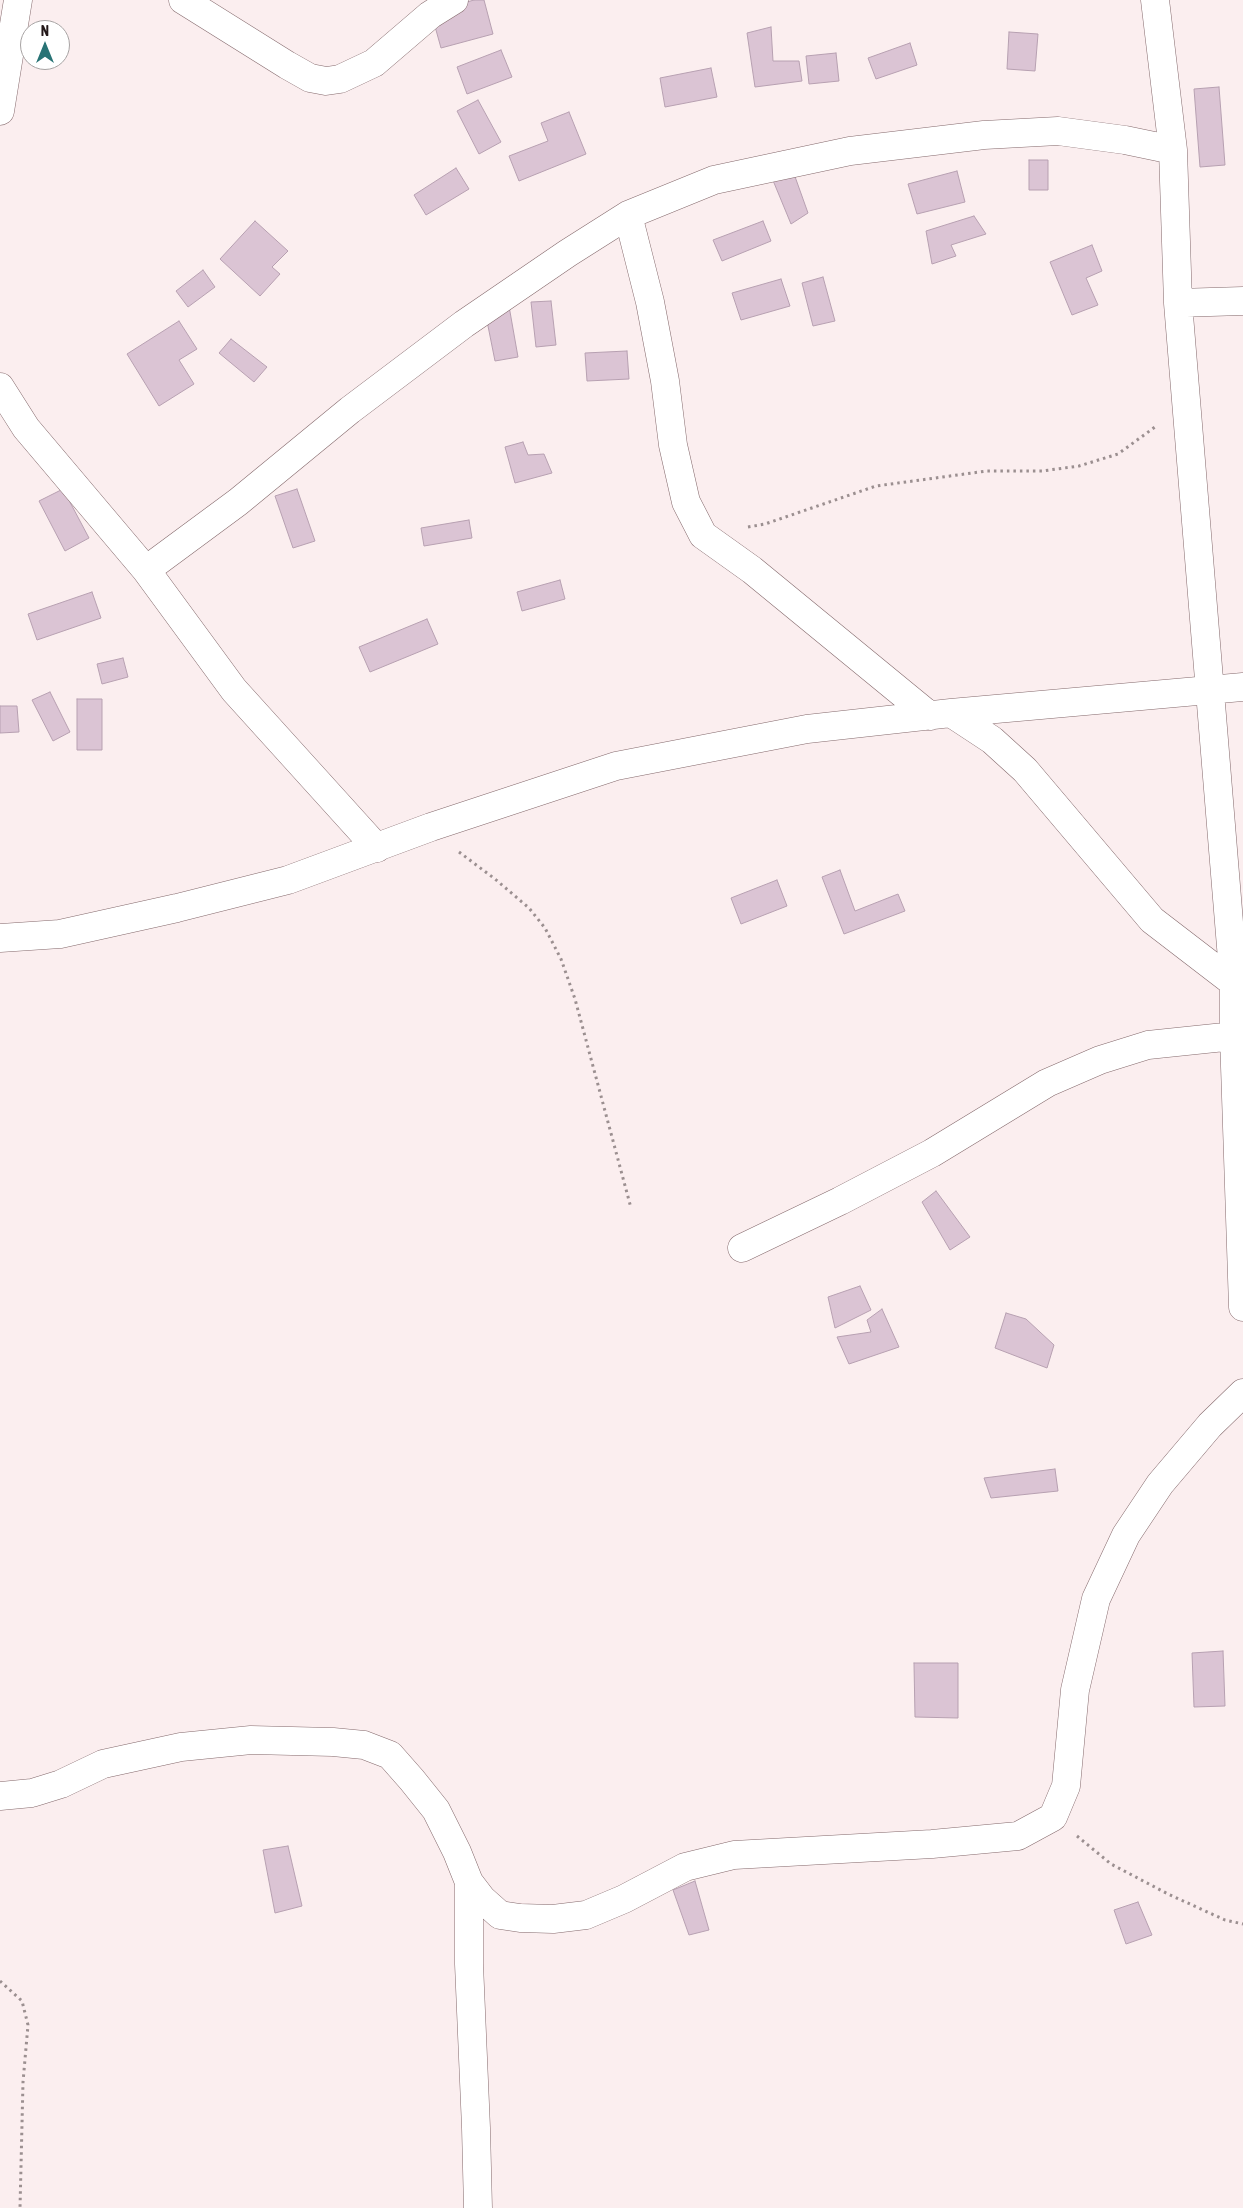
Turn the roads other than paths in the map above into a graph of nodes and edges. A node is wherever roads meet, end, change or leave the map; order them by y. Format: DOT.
graph roads {
  1 [pos="18,0"];
  2 [pos="183,0"];
  3 [pos="454,0"];
  4 [pos="1155,0"];
  5 [pos="0,111"];
  6 [pos="1173,150"];
  7 [pos="628,215"];
  8 [pos="1243,301"];
  9 [pos="1178,303"];
  10 [pos="0,387"];
  11 [pos="146,570"];
  12 [pos="1243,687"];
  13 [pos="1210,690"];
  14 [pos="941,715"];
  15 [pos="377,848"];
  16 [pos="0,938"];
  17 [pos="1234,983"];
  18 [pos="1237,1024"];
  19 [pos="742,1248"];
  20 [pos="1243,1307"];
  21 [pos="1243,1392"];
  22 [pos="0,1796"];
  23 [pos="469,1882"];
  24 [pos="478,2208"];
  1 -- 5 [label="street"];
  2 -- 3 [label="street"];
  4 -- 6 [label="street"];
  6 -- 7 [label="street"];
  6 -- 9 [label="street"];
  7 -- 11 [label="street"];
  7 -- 14 [label="street"];
  8 -- 9 [label="street"];
  9 -- 13 [label="street"];
  10 -- 11 [label="street"];
  11 -- 15 [label="street"];
  12 -- 13 [label="street"];
  13 -- 14 [label="street"];
  13 -- 17 [label="street"];
  14 -- 15 [label="street"];
  14 -- 17 [label="street"];
  15 -- 16 [label="street"];
  17 -- 18 [label="street"];
  18 -- 19 [label="street"];
  18 -- 20 [label="street"];
  21 -- 23 [label="street"];
  22 -- 23 [label="street"];
  23 -- 24 [label="street"];
}
